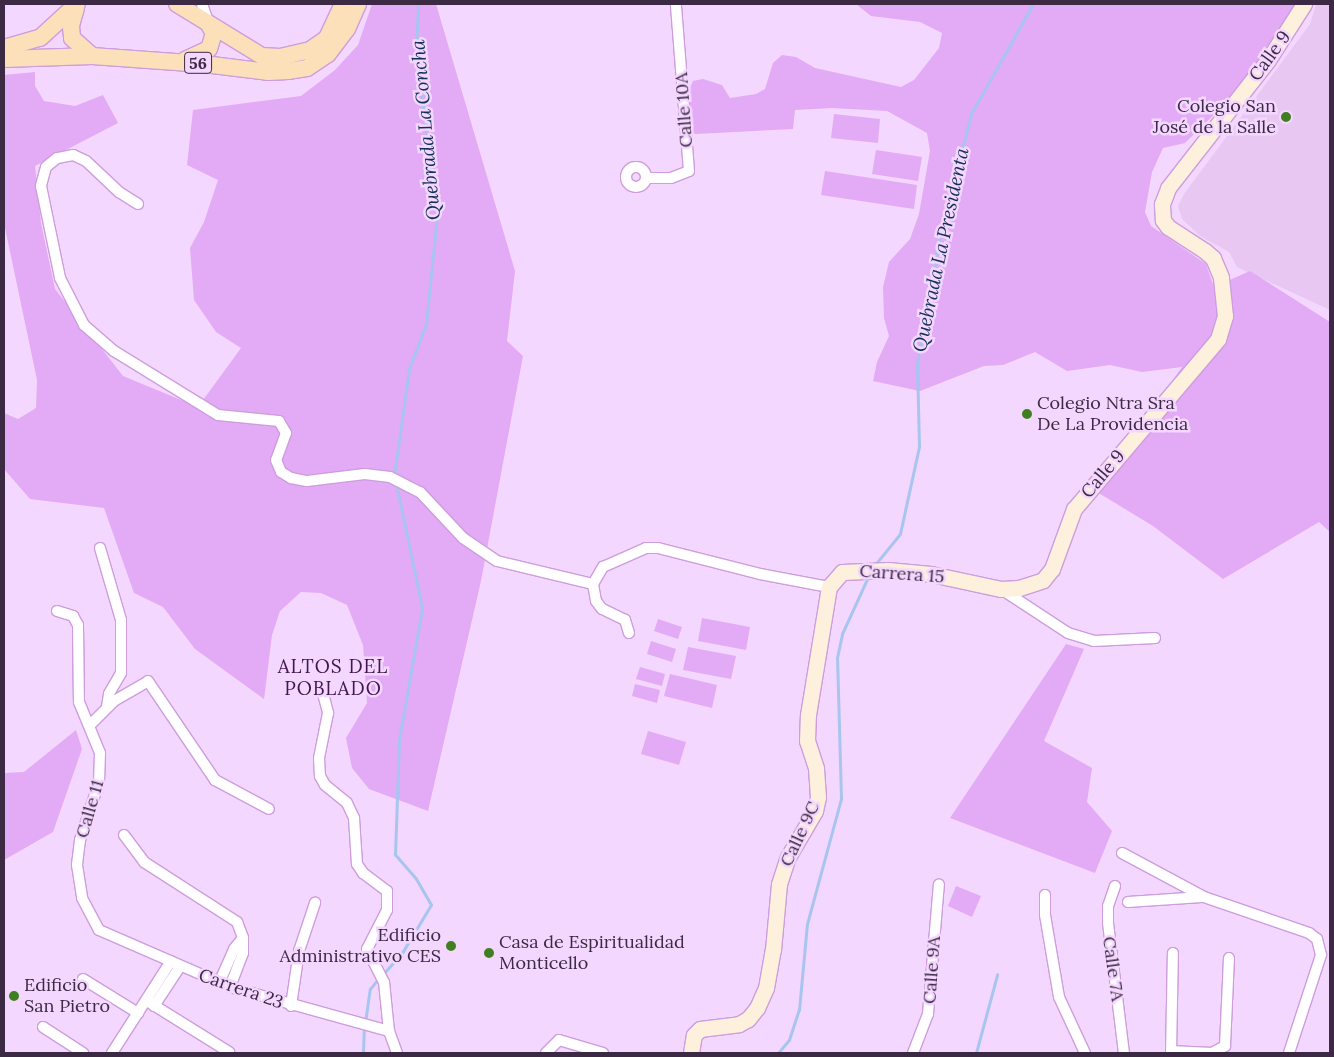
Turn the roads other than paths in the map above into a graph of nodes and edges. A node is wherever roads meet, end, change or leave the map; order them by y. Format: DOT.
graph roads {
  1 [pos="78,4"];
  2 [pos="177,4"];
  3 [pos="202,4"];
  4 [pos="342,4"];
  5 [pos="358,4"];
  6 [pos="676,4"];
  7 [pos="1304,4"];
  8 [pos="209,25"];
  9 [pos="4,48"];
  10 [pos="92,56"];
  11 [pos="4,59"];
  12 [pos="180,62"];
  13 [pos="646,178"];
  14 [pos="138,204"];
  15 [pos="100,548"];
  16 [pos="593,584"];
  17 [pos="829,587"];
  18 [pos="1001,589"];
  19 [pos="57,611"];
  20 [pos="629,633"];
  21 [pos="1155,638"];
  22 [pos="322,690"];
  23 [pos="107,707"];
  24 [pos="90,725"];
  25 [pos="269,810"];
  26 [pos="124,835"];
  27 [pos="1122,853"];
  28 [pos="939,884"];
  29 [pos="1115,886"];
  30 [pos="1044,895"];
  31 [pos="1204,897"];
  32 [pos="1128,902"];
  33 [pos="315,904"];
  34 [pos="99,930"];
  35 [pos="243,938"];
  36 [pos="1173,953"];
  37 [pos="1228,958"];
  38 [pos="175,964"];
  39 [pos="83,979"];
  40 [pos="219,983"];
  41 [pos="230,988"];
  42 [pos="150,1003"];
  43 [pos="291,1006"];
  44 [pos="138,1014"];
  45 [pos="43,1027"];
  46 [pos="389,1031"];
  47 [pos="229,1052"];
  48 [pos="1171,1052"];
  49 [pos="83,1053"];
  50 [pos="112,1053"];
  51 [pos="397,1053"];
  52 [pos="546,1053"];
  53 [pos="603,1053"];
  54 [pos="691,1053"];
  55 [pos="913,1053"];
  56 [pos="1085,1053"];
  57 [pos="1124,1053"];
  58 [pos="1289,1053"];
  1 -- 9 [label="main road"];
  1 -- 10 [label="main road"];
  2 -- 8 [label="main road, 56"];
  3 -- 8 [label="street"];
  4 -- 8 [label="main road, 56"];
  5 -- 12 [label="main road, 56"];
  6 -- 13 [label="street, Calle 10A"];
  7 -- 18 [label="street, Calle 9"];
  8 -- 12 [label="main road"];
  10 -- 11 [label="main road, 56"];
  10 -- 12 [label="main road, 56"];
  14 -- 16 [label="street"];
  15 -- 23 [label="street"];
  16 -- 17 [label="street"];
  16 -- 20 [label="street"];
  17 -- 18 [label="street, Carrera 15"];
  17 -- 54 [label="street, Calle 9C"];
  18 -- 21 [label="street, Carrera 15"];
  19 -- 24 [label="street, Calle 11"];
  22 -- 46 [label="street"];
  23 -- 24 [label="street"];
  23 -- 25 [label="street"];
  24 -- 34 [label="street, Calle 11"];
  26 -- 35 [label="street"];
  27 -- 31 [label="street"];
  28 -- 55 [label="street, Calle 9A"];
  29 -- 57 [label="street, Calle 7A"];
  30 -- 56 [label="street"];
  31 -- 32 [label="street"];
  31 -- 58 [label="street"];
  33 -- 43 [label="street"];
  34 -- 38 [label="street, Carrera 23"];
  35 -- 40 [label="street"];
  35 -- 41 [label="street"];
  36 -- 48 [label="street"];
  37 -- 48 [label="street"];
  38 -- 40 [label="street, Carrera 23"];
  38 -- 42 [label="street"];
  39 -- 44 [label="street"];
  40 -- 41 [label="street, Carrera 23"];
  41 -- 43 [label="street, Carrera 23"];
  42 -- 44 [label="street"];
  42 -- 47 [label="street"];
  43 -- 46 [label="street, Carrera 23"];
  44 -- 50 [label="street"];
  45 -- 49 [label="street"];
  46 -- 51 [label="street"];
  52 -- 53 [label="street"];
}
